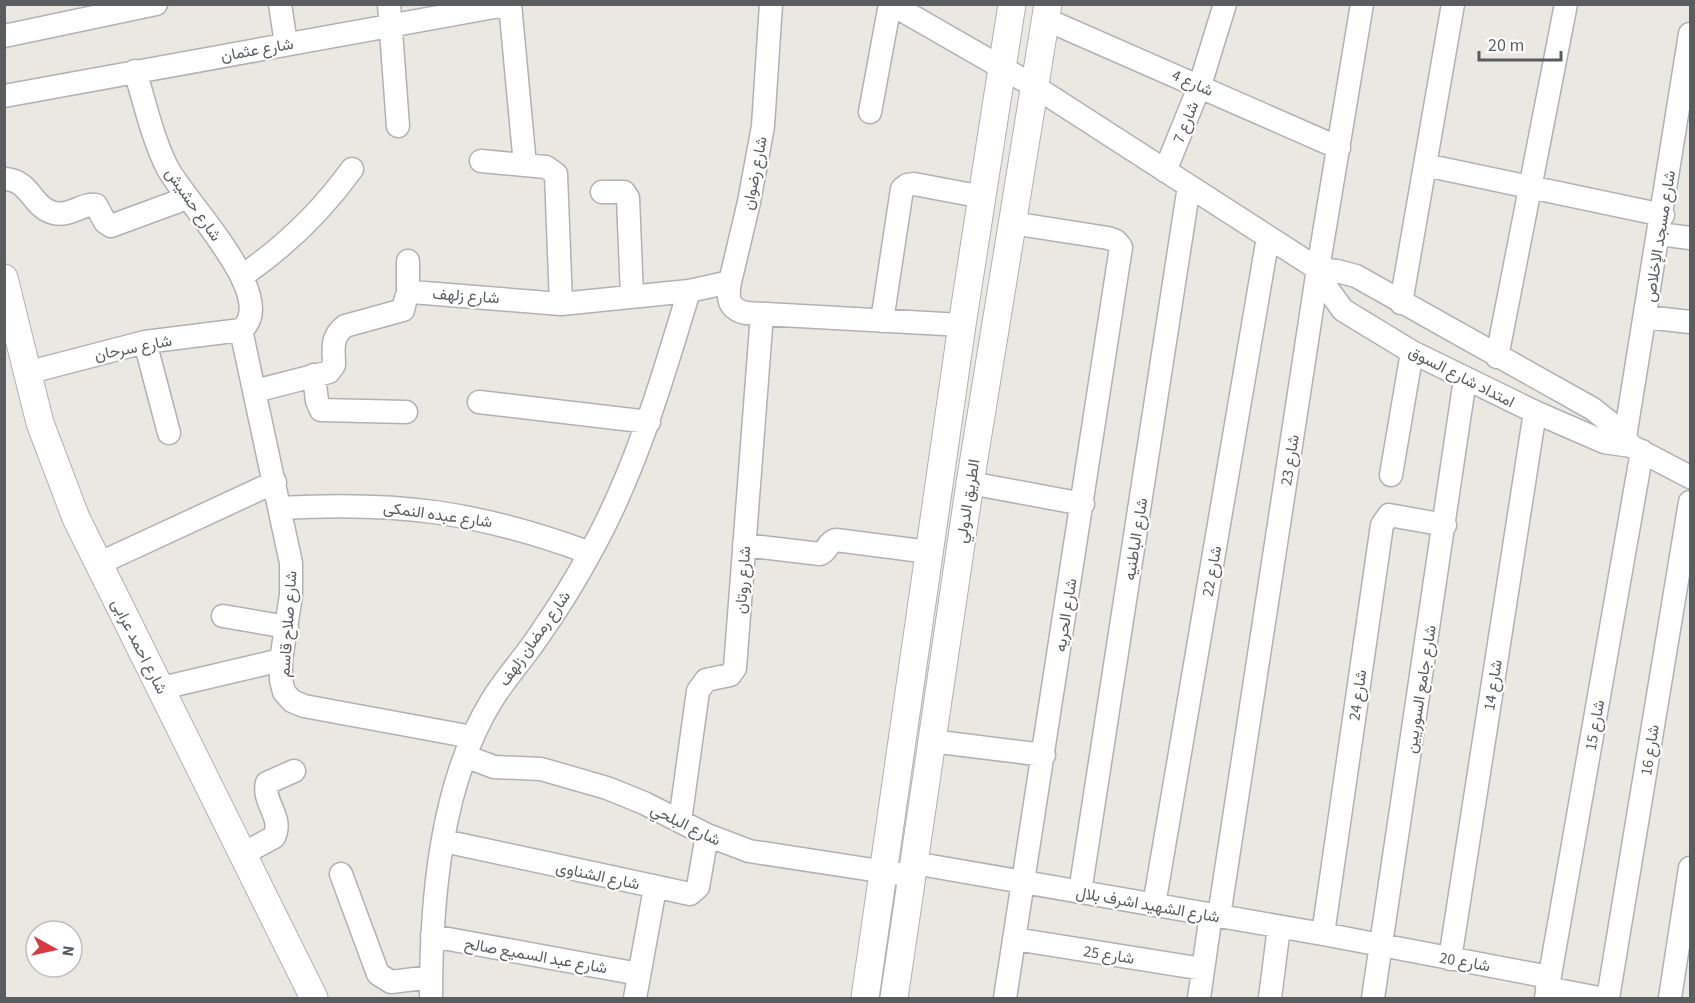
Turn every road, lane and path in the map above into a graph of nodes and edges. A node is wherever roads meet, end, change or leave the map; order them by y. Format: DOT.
graph roads {
  1 [pos="156,4"];
  2 [pos="279,4"];
  3 [pos="510,4"];
  4 [pos="771,4"];
  5 [pos="890,4"];
  6 [pos="1012,4"];
  7 [pos="1225,4"];
  8 [pos="1362,4"];
  9 [pos="1454,4"];
  10 [pos="1566,4"];
  11 [pos="1046,12"];
  12 [pos="389,15"];
  13 [pos="1690,34"];
  14 [pos="4,36"];
  15 [pos="286,44"];
  16 [pos="1003,69"];
  17 [pos="135,71"];
  18 [pos="1200,85"];
  19 [pos="1034,86"];
  20 [pos="4,96"];
  21 [pos="1685,101"];
  22 [pos="870,112"];
  23 [pos="398,126"];
  24 [pos="1339,148"];
  25 [pos="1681,160"];
  26 [pos="481,161"];
  27 [pos="525,165"];
  28 [pos="1425,165"];
  29 [pos="352,169"];
  30 [pos="1165,171"];
  31 [pos="4,179"];
  32 [pos="1189,186"];
  33 [pos="1531,186"];
  34 [pos="602,192"];
  35 [pos="983,196"];
  36 [pos="187,198"];
  37 [pos="1012,223"];
  38 [pos="1661,224"];
  39 [pos="1268,237"];
  40 [pos="1690,238"];
  41 [pos="408,261"];
  42 [pos="1318,269"];
  43 [pos="242,276"];
  44 [pos="4,278"];
  45 [pos="730,282"];
  46 [pos="689,291"];
  47 [pos="408,294"];
  48 [pos="632,296"];
  49 [pos="1401,303"];
  50 [pos="561,304"];
  51 [pos="762,314"];
  52 [pos="1646,317"];
  53 [pos="882,321"];
  54 [pos="1690,322"];
  55 [pos="962,325"];
  56 [pos="241,330"];
  57 [pos="146,342"];
  58 [pos="1412,352"];
  59 [pos="1497,357"];
  60 [pos="26,373"];
  61 [pos="314,375"];
  62 [pos="1465,379"];
  63 [pos="255,391"];
  64 [pos="479,402"];
  65 [pos="406,412"];
  66 [pos="1535,412"];
  67 [pos="649,422"];
  68 [pos="169,433"];
  69 [pos="1633,445"];
  70 [pos="1391,475"];
  71 [pos="1690,477"];
  72 [pos="274,482"];
  73 [pos="970,483"];
  74 [pos="1690,502"];
  75 [pos="1083,504"];
  76 [pos="280,508"];
  77 [pos="1445,525"];
  78 [pos="744,545"];
  79 [pos="929,552"];
  80 [pos="590,553"];
  81 [pos="98,564"];
  82 [pos="223,616"];
  83 [pos="287,627"];
  84 [pos="281,660"];
  85 [pos="162,688"];
  86 [pos="931,741"];
  87 [pos="468,747"];
  88 [pos="1044,755"];
  89 [pos="294,771"];
  90 [pos="680,821"];
  91 [pos="707,835"];
  92 [pos="444,841"];
  93 [pos="243,854"];
  94 [pos="1690,868"];
  95 [pos="913,870"];
  96 [pos="883,872"];
  97 [pos="341,873"];
  98 [pos="1024,882"];
  99 [pos="654,888"];
  100 [pos="1080,892"];
  101 [pos="1154,905"];
  102 [pos="1215,915"];
  103 [pos="1279,927"];
  104 [pos="1323,934"];
  105 [pos="432,936"];
  106 [pos="1015,939"];
  107 [pos="1381,946"];
  108 [pos="1450,959"];
  109 [pos="1203,969"];
  110 [pos="639,974"];
  111 [pos="431,988"];
  112 [pos="1547,988"];
  113 [pos="314,999"];
  114 [pos="635,999"];
  115 [pos="865,999"];
  116 [pos="894,999"];
  117 [pos="1005,999"];
  118 [pos="1199,999"];
  119 [pos="1270,999"];
  120 [pos="1373,999"];
  121 [pos="1599,999"];
  122 [pos="1608,999"];
  123 [pos="1670,999"];
  1 -- 14 [label="street"];
  2 -- 15 [label="street"];
  3 -- 12 [label="street, شارع عثمان"];
  3 -- 27 [label="street"];
  4 -- 45 [label="street, شارع رضوان"];
  5 -- 16 [label="street, امتداد شارع السوق"];
  5 -- 22 [label="street"];
  6 -- 16 [label="street, الطريق الدولي"];
  7 -- 18 [label="street, شارع 7"];
  8 -- 24 [label="street, شارع 23"];
  9 -- 28 [label="street"];
  10 -- 33 [label="street"];
  11 -- 18 [label="street, شارع 4"];
  11 -- 19 [label="street, الطريق الدولي"];
  12 -- 15 [label="street, شارع عثمان"];
  12 -- 23 [label="street"];
  13 -- 21 [label="street, شارع مسجد الإخلاص"];
  15 -- 17 [label="street, شارع عثمان"];
  16 -- 19 [label="street, امتداد شارع السوق"];
  16 -- 35 [label="street, الطريق الدولي"];
  17 -- 20 [label="street, شارع عثمان"];
  17 -- 36 [label="street, شارع حشيش"];
  18 -- 24 [label="street, شارع 4"];
  18 -- 30 [label="street, شارع 7"];
  19 -- 30 [label="street, امتداد شارع السوق"];
  19 -- 37 [label="street, الطريق الدولي"];
  21 -- 25 [label="street, شارع مسجد الإخلاص"];
  24 -- 42 [label="street, شارع 23"];
  25 -- 38 [label="street, شارع مسجد الإخلاص"];
  26 -- 27 [label="street"];
  27 -- 50 [label="street"];
  28 -- 33 [label="street"];
  28 -- 49 [label="street"];
  29 -- 43 [label="street"];
  30 -- 32 [label="street, امتداد شارع السوق"];
  31 -- 36 [label="street"];
  32 -- 39 [label="street, امتداد شارع السوق"];
  32 -- 100 [label="street, شارع الباطنيه"];
  33 -- 38 [label="street"];
  33 -- 59 [label="street"];
  34 -- 48 [label="street"];
  35 -- 53 [label="street"];
  35 -- 55 [label="street, الطريق الدولي"];
  36 -- 43 [label="street, شارع حشيش"];
  37 -- 73 [label="street, الطريق الدولي"];
  37 -- 75 [label="street, شارع الحريه"];
  38 -- 40 [label="street"];
  38 -- 52 [label="street, شارع مسجد الإخلاص"];
  39 -- 42 [label="street, امتداد شارع السوق"];
  39 -- 101 [label="street, شارع 22"];
  41 -- 47 [label="street"];
  42 -- 49 [label="street, امتداد شارع السوق"];
  42 -- 58 [label="street, امتداد شارع السوق"];
  42 -- 102 [label="street, شارع 23"];
  43 -- 56 [label="street, شارع حشيش"];
  44 -- 60 [label="street, شارع احمد عرابى"];
  45 -- 46 [label="street, شارع زلهف"];
  45 -- 51 [label="street, شارع رضوان"];
  46 -- 48 [label="street, شارع زلهف"];
  46 -- 67 [label="street, شارع رمضان زلهف"];
  47 -- 50 [label="street, شارع زلهف"];
  47 -- 61 [label="street, شارع زلهف"];
  48 -- 50 [label="street, شارع زلهف"];
  49 -- 59 [label="street, امتداد شارع السوق"];
  51 -- 53 [label="street"];
  51 -- 78 [label="street, شارع روتان"];
  52 -- 54 [label="street"];
  52 -- 69 [label="street, شارع مسجد الإخلاص"];
  53 -- 55 [label="street"];
  55 -- 79 [label="street, الطريق الدولي"];
  56 -- 57 [label="street, شارع سرحان"];
  56 -- 63 [label="street, شارع صلاح قاسم"];
  57 -- 60 [label="street, شارع سرحان"];
  57 -- 68 [label="street"];
  58 -- 62 [label="street, امتداد شارع السوق"];
  58 -- 70 [label="street"];
  59 -- 69 [label="street, امتداد شارع السوق"];
  60 -- 81 [label="street, شارع احمد عرابى"];
  61 -- 63 [label="street, شارع زلهف"];
  61 -- 65 [label="street"];
  62 -- 66 [label="street, امتداد شارع السوق"];
  62 -- 77 [label="street, شارع جامع السوريين"];
  63 -- 72 [label="street, شارع صلاح قاسم"];
  64 -- 67 [label="street"];
  66 -- 69 [label="street, امتداد شارع السوق"];
  66 -- 108 [label="street, شارع 14"];
  67 -- 80 [label="street, شارع رمضان زلهف"];
  69 -- 71 [label="street, امتداد شارع السوق"];
  69 -- 112 [label="street, شارع 15"];
  72 -- 76 [label="street, شارع صلاح قاسم"];
  72 -- 81 [label="street"];
  73 -- 75 [label="street"];
  73 -- 86 [label="street, الطريق الدولي"];
  74 -- 122 [label="street, شارع 16"];
  75 -- 88 [label="street, شارع الحريه"];
  76 -- 80 [label="street, شارع عبده النمكى"];
  76 -- 83 [label="street, شارع صلاح قاسم"];
  77 -- 104 [label="street, شارع 24"];
  77 -- 107 [label="street, شارع جامع السوريين"];
  78 -- 79 [label="street"];
  78 -- 90 [label="street, شارع روتان"];
  79 -- 96 [label="street, الطريق الدولي"];
  80 -- 87 [label="street, شارع رمضان زلهف"];
  81 -- 85 [label="street, شارع احمد عرابى"];
  82 -- 83 [label="street"];
  83 -- 84 [label="street, شارع صلاح قاسم"];
  84 -- 85 [label="street"];
  84 -- 87 [label="street, شارع صلاح قاسم"];
  85 -- 93 [label="street, شارع احمد عرابى"];
  86 -- 88 [label="street"];
  86 -- 95 [label="street, الطريق الدولي"];
  87 -- 90 [label="street, شارع البلحي"];
  87 -- 92 [label="street, شارع رمضان زلهف"];
  88 -- 98 [label="street, شارع الحريه"];
  89 -- 93 [label="street"];
  90 -- 91 [label="street, شارع البلحي"];
  91 -- 96 [label="street, شارع البلحي"];
  91 -- 99 [label="street, شارع الشناوى"];
  92 -- 99 [label="street, شارع الشناوى"];
  92 -- 105 [label="street, شارع رمضان زلهف"];
  93 -- 113 [label="street, شارع احمد عرابى"];
  94 -- 123 [label="street"];
  95 -- 96 [label="street, شارع البلحي"];
  95 -- 98 [label="street, شارع الشهيد اشرف بلال"];
  95 -- 116 [label="street, الطريق الدولي"];
  96 -- 115 [label="street, الطريق الدولي"];
  97 -- 111 [label="street"];
  98 -- 100 [label="street, شارع الشهيد اشرف بلال"];
  98 -- 106 [label="street, شارع الحريه"];
  99 -- 110 [label="street"];
  100 -- 101 [label="street, شارع الشهيد اشرف بلال"];
  101 -- 102 [label="street, شارع الشهيد اشرف بلال"];
  102 -- 103 [label="street, شارع الشهيد اشرف بلال"];
  102 -- 109 [label="street, شارع 23"];
  103 -- 104 [label="street, شارع الشهيد اشرف بلال"];
  103 -- 119 [label="street"];
  104 -- 107 [label="street, شارع الشهيد اشرف بلال"];
  105 -- 110 [label="street, شارع عبد السميع صالح"];
  105 -- 111 [label="street, شارع رمضان زلهف"];
  106 -- 109 [label="street, شارع 25"];
  106 -- 117 [label="street, شارع الحريه"];
  107 -- 108 [label="street, شارع 20"];
  107 -- 120 [label="street, شارع جامع السوريين"];
  108 -- 112 [label="street, شارع 20"];
  109 -- 118 [label="street, شارع 23"];
  110 -- 114 [label="street"];
  112 -- 121 [label="street, شارع 20"];
}
